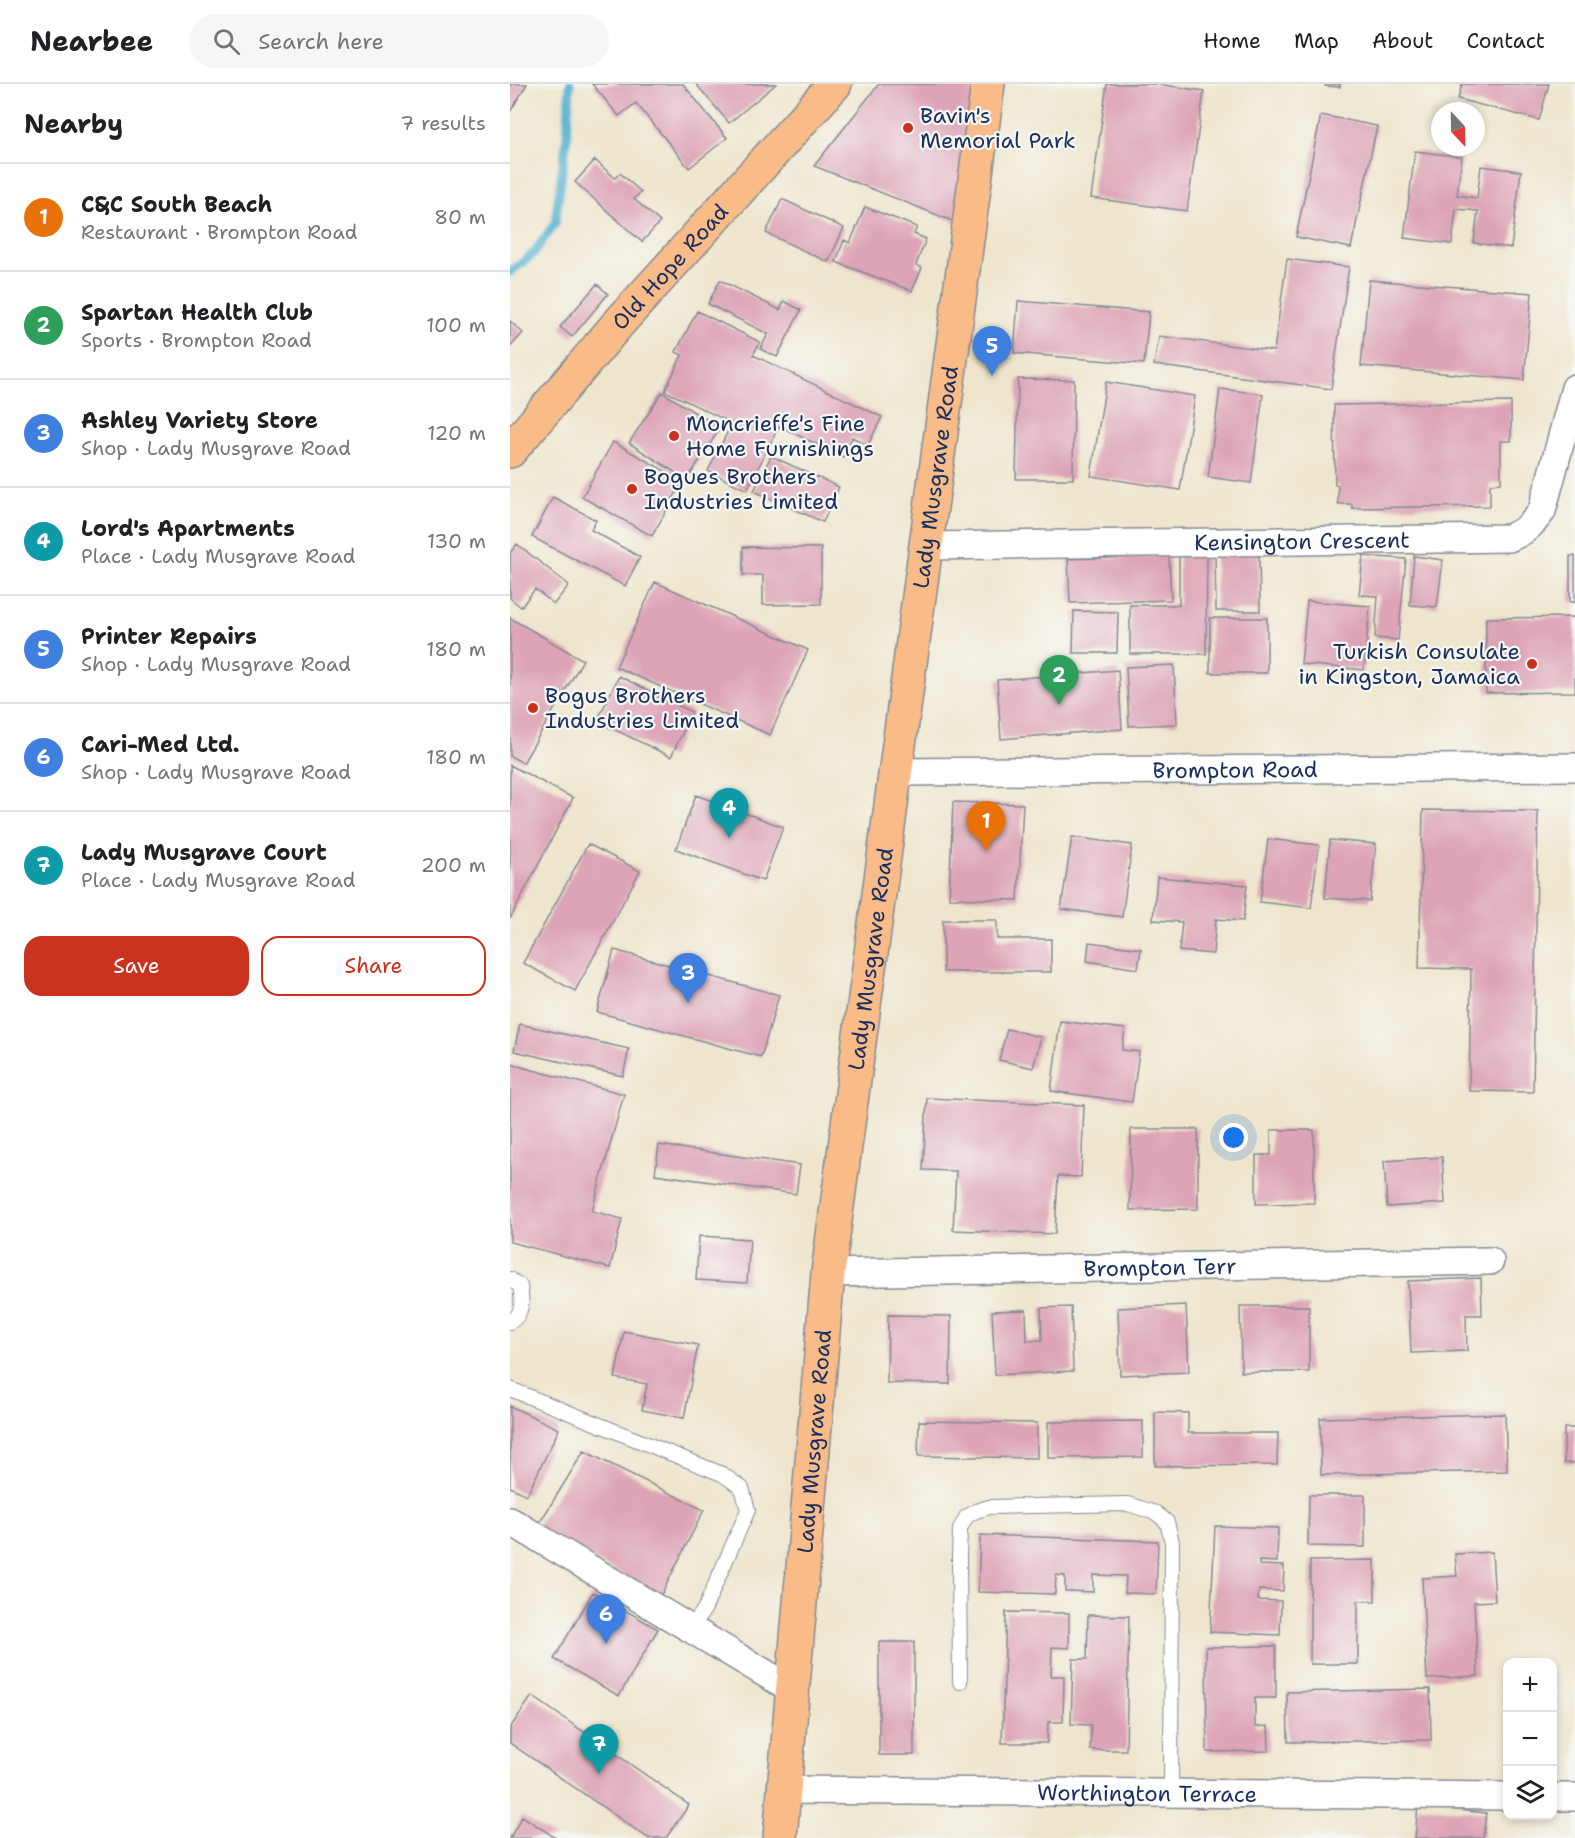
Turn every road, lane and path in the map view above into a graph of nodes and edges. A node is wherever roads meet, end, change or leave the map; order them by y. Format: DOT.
graph roads {
  1 [pos="835,84"];
  2 [pos="988,84"];
  3 [pos="1575,388"];
  4 [pos="1568,445"];
  5 [pos="510,451"];
  6 [pos="926,546"];
  7 [pos="1575,767"];
  8 [pos="895,772"];
  9 [pos="1490,1261"];
  10 [pos="828,1273"];
  11 [pos="510,1279"];
  12 [pos="510,1322"];
  13 [pos="510,1389"];
  14 [pos="510,1521"];
  15 [pos="691,1629"];
  16 [pos="960,1682"];
  17 [pos="793,1690"];
  18 [pos="785,1790"];
  19 [pos="1172,1793"];
  20 [pos="1503,1796"];
  21 [pos="1557,1797"];
  22 [pos="1575,1797"];
  23 [pos="780,1838"];
  1 -- 5 [label="main road, Old Hope Road"];
  2 -- 6 [label="main road, Lady Musgrave Road"];
  3 -- 4 [label="street, Kensington Crescent"];
  4 -- 6 [label="street, Kensington Crescent"];
  6 -- 8 [label="main road, Lady Musgrave Road"];
  7 -- 8 [label="street, Brompton Road"];
  8 -- 10 [label="main road, Lady Musgrave Road"];
  9 -- 10 [label="street, Brompton Terr"];
  10 -- 17 [label="main road, Lady Musgrave Road"];
  11 -- 12 [label="lane"];
  13 -- 15 [label="lane"];
  14 -- 15 [label="street"];
  15 -- 17 [label="street"];
  16 -- 19 [label="lane"];
  17 -- 18 [label="main road, Lady Musgrave Road"];
  18 -- 19 [label="street, Worthington Terrace"];
  18 -- 23 [label="main road, Lady Musgrave Road"];
  19 -- 20 [label="street, Worthington Terrace"];
  21 -- 22 [label="street"];
}
